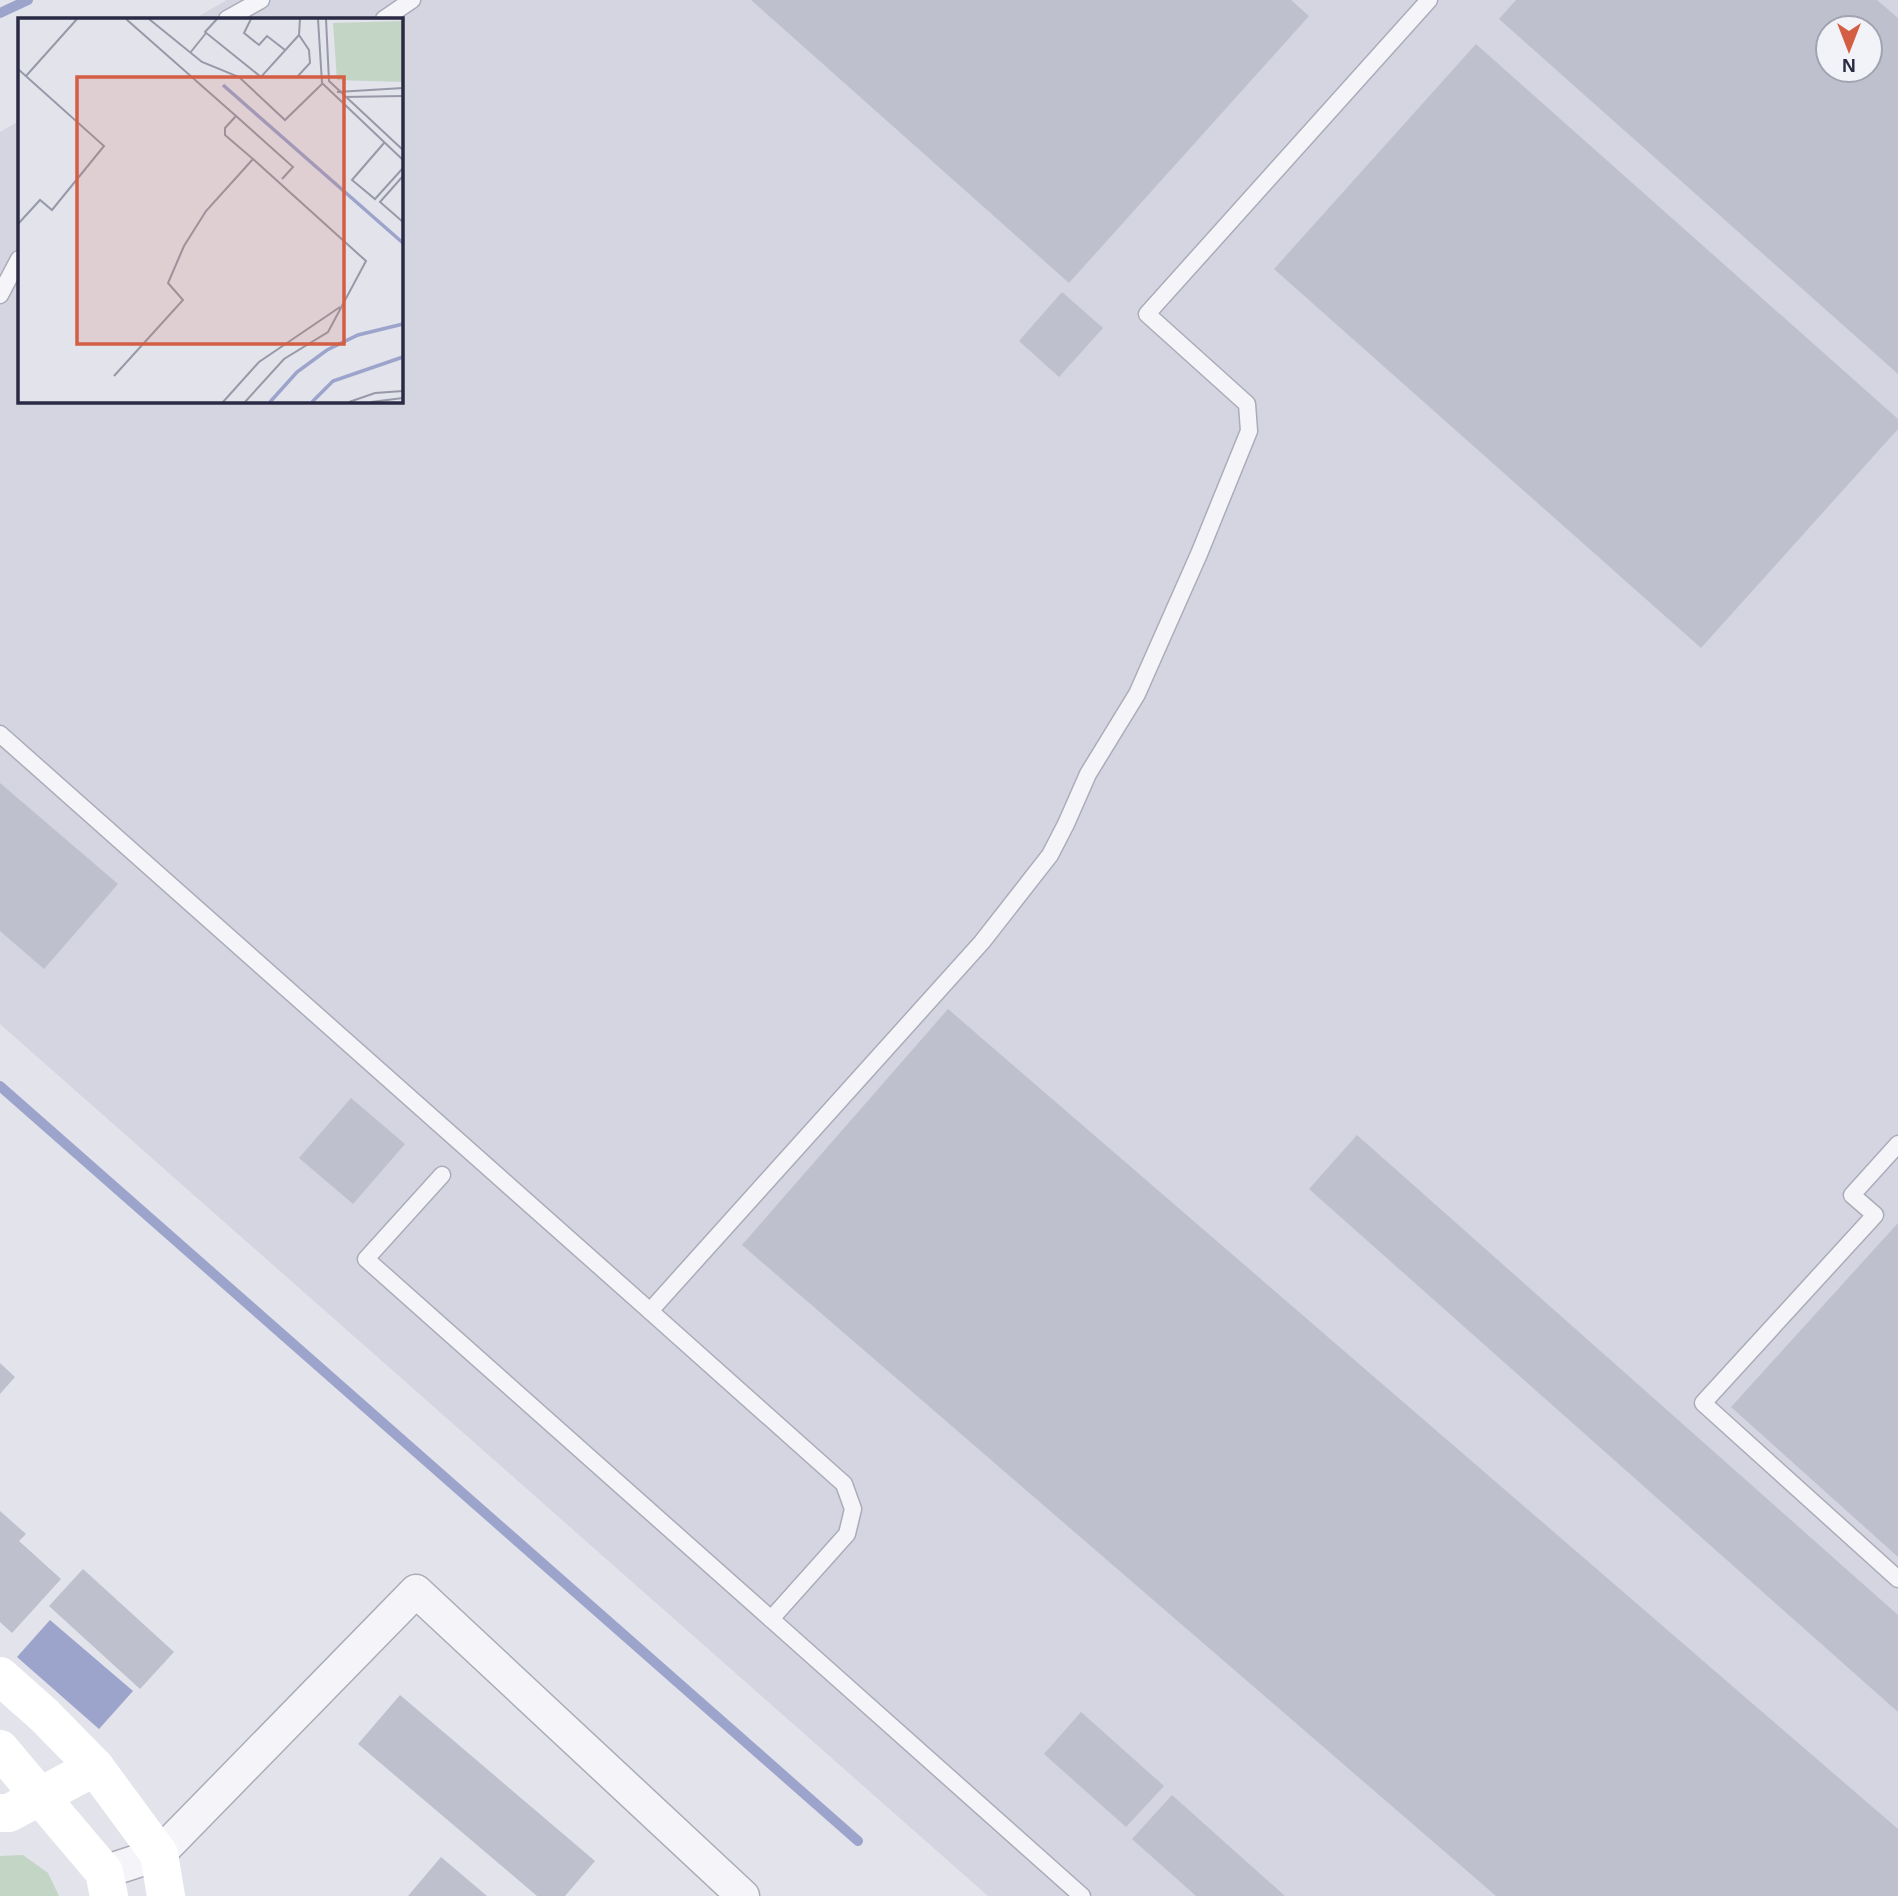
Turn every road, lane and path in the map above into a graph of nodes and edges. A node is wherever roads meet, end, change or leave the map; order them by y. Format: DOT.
graph roads {
  1 [pos="261,0"];
  2 [pos="412,0"];
  3 [pos="1429,0"];
  4 [pos="230,18"];
  5 [pos="385,18"];
  6 [pos="17,265"];
  7 [pos="0,295"];
  8 [pos="0,734"];
  9 [pos="1898,1144"];
  10 [pos="442,1175"];
  11 [pos="650,1311"];
  12 [pos="1898,1579"];
  13 [pos="771,1619"];
  14 [pos="0,1676"];
  15 [pos="3,1754"];
  16 [pos="95,1768"];
  17 [pos="41,1796"];
  18 [pos="0,1813"];
  19 [pos="159,1854"];
  20 [pos="106,1884"];
  21 [pos="166,1896"];
  22 [pos="743,1896"];
  23 [pos="1082,1896"];
  1 -- 4 [label="lane"];
  2 -- 5 [label="lane"];
  3 -- 11 [label="lane"];
  6 -- 7 [label="lane"];
  8 -- 11 [label="lane"];
  9 -- 12 [label="lane"];
  10 -- 13 [label="lane"];
  11 -- 13 [label="lane"];
  13 -- 23 [label="lane"];
  14 -- 16 [label="main road"];
  15 -- 16 [label="main road"];
  15 -- 17 [label="main road"];
  16 -- 17 [label="main road"];
  16 -- 19 [label="main road"];
  17 -- 18 [label="main road"];
  17 -- 20 [label="main road"];
  19 -- 20 [label="street"];
  19 -- 21 [label="main road"];
  19 -- 22 [label="street"];
}
